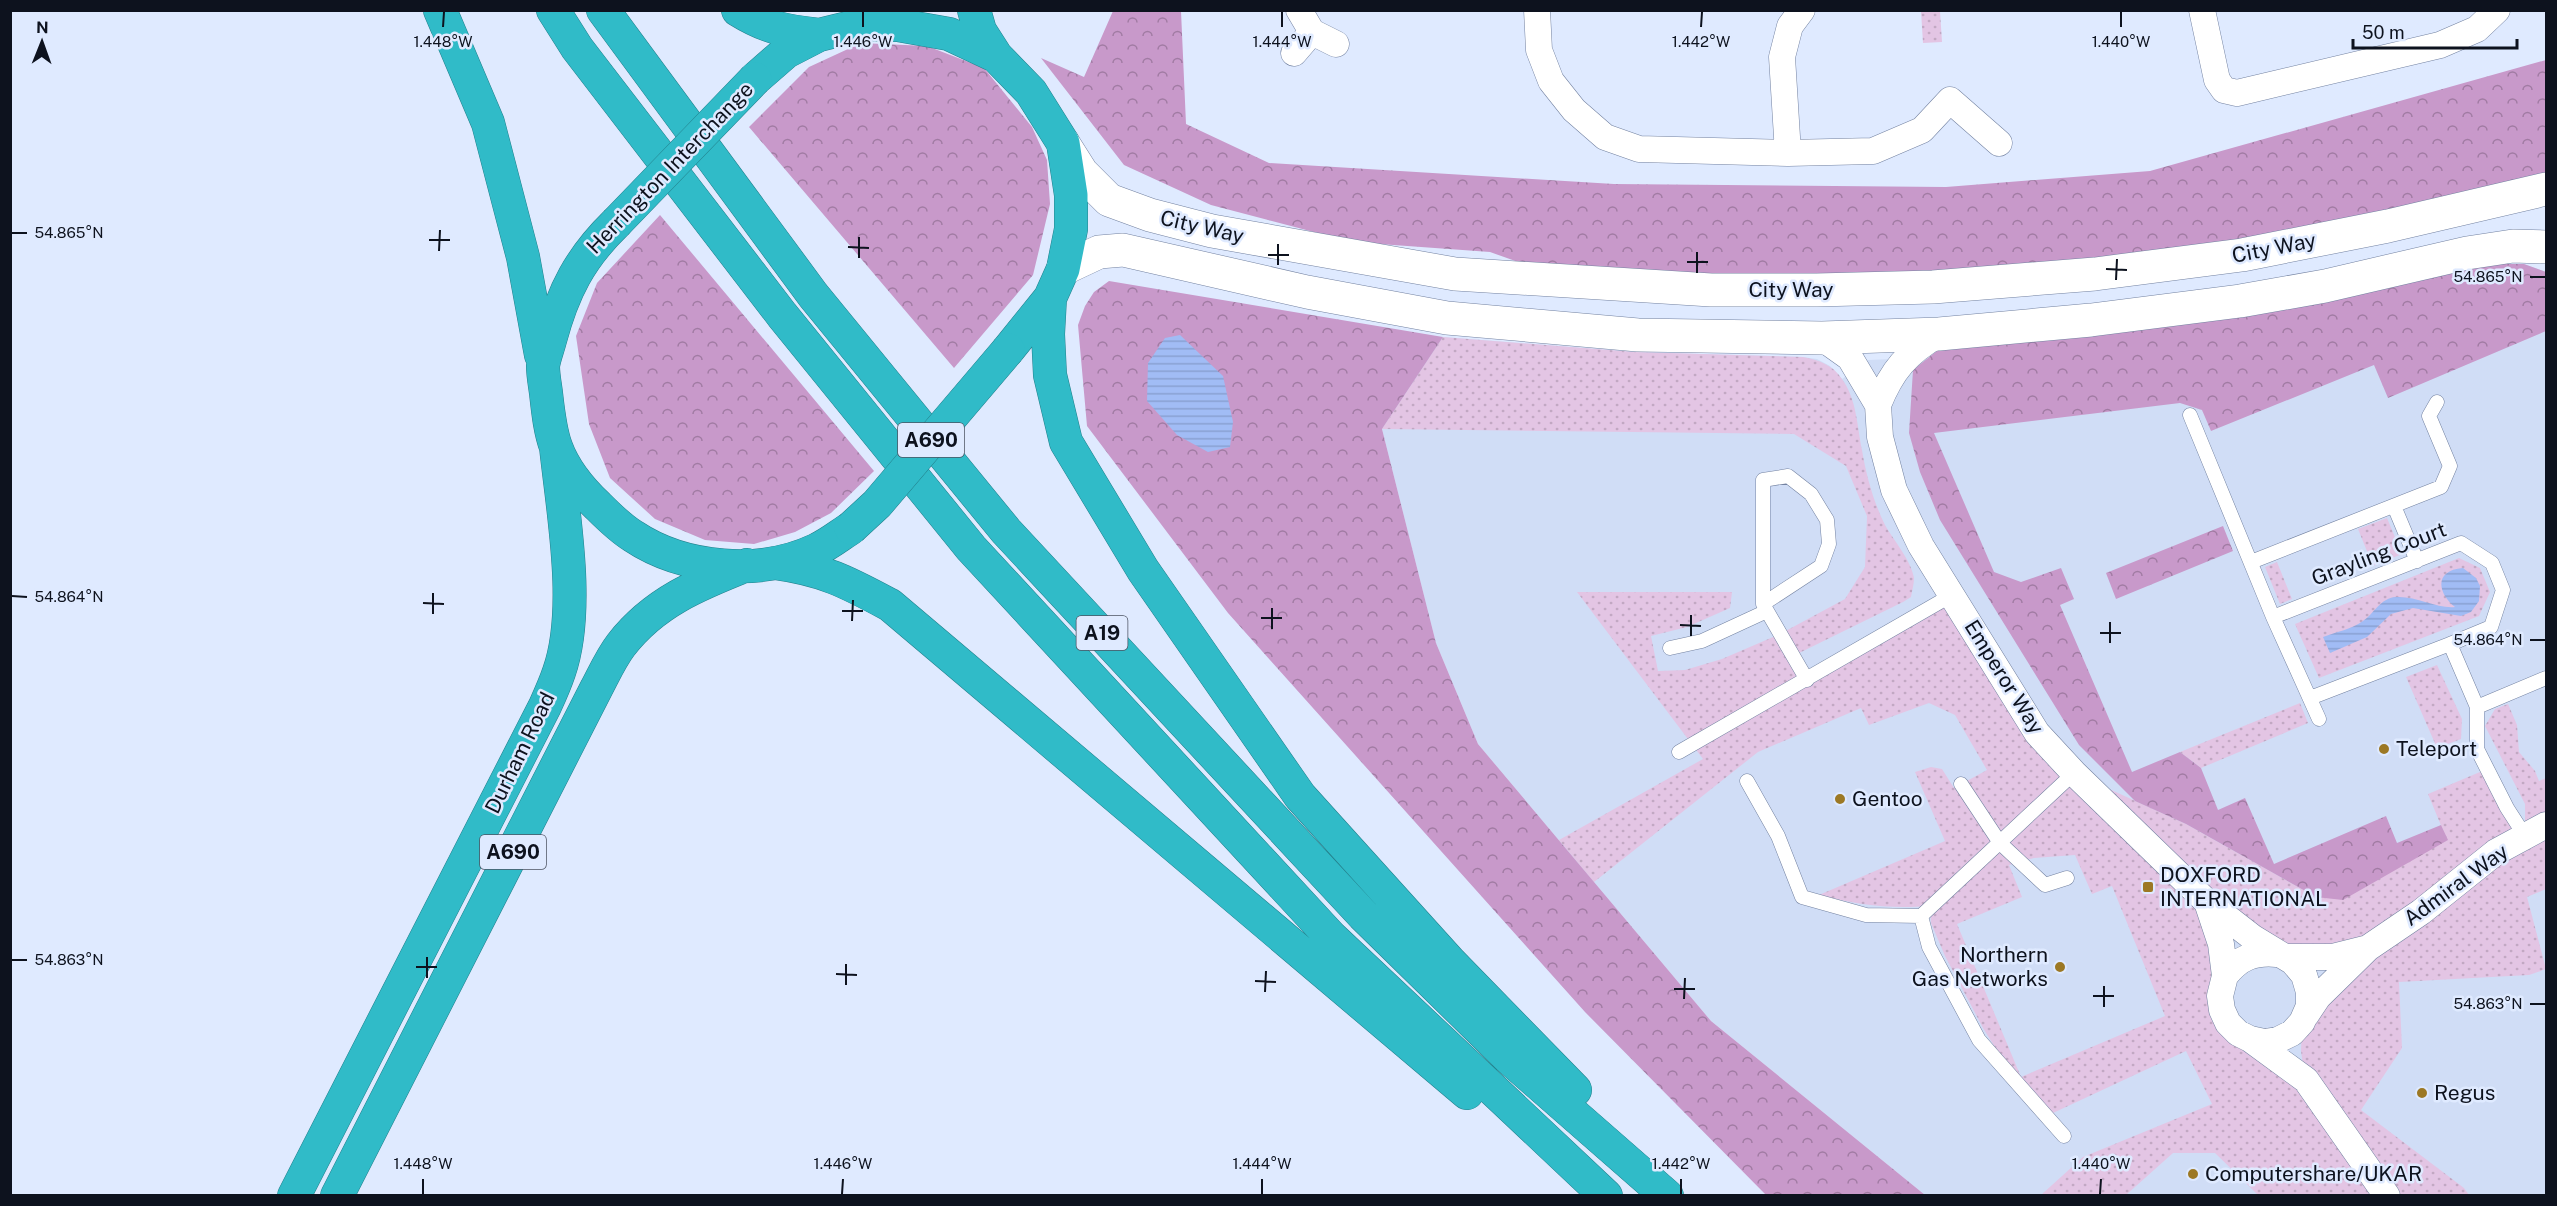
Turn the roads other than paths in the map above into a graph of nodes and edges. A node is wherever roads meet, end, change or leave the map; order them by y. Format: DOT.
graph roads {
  1 [pos="440,10"];
  2 [pos="553,10"];
  3 [pos="603,10"];
  4 [pos="738,10"];
  5 [pos="903,10"];
  6 [pos="974,10"];
  7 [pos="1537,10"];
  8 [pos="1802,10"];
  9 [pos="2202,10"];
  10 [pos="2497,10"];
  11 [pos="1306,21"];
  12 [pos="864,24"];
  13 [pos="819,35"];
  14 [pos="1336,44"];
  15 [pos="1294,53"];
  16 [pos="996,56"];
  17 [pos="1063,143"];
  18 [pos="1999,143"];
  19 [pos="1788,153"];
  20 [pos="2547,189"];
  21 [pos="2547,247"];
  22 [pos="1057,284"];
  23 [pos="1939,334"];
  24 [pos="1821,338"];
  25 [pos="543,366"];
  26 [pos="2437,402"];
  27 [pos="1878,405"];
  28 [pos="2190,416"];
  29 [pos="556,447"];
  30 [pos="2394,506"];
  31 [pos="2417,561"];
  32 [pos="2251,562"];
  33 [pos="761,564"];
  34 [pos="1952,594"];
  35 [pos="1765,607"];
  36 [pos="2273,617"];
  37 [pos="2450,644"];
  38 [pos="1670,648"];
  39 [pos="2547,678"];
  40 [pos="1807,680"];
  41 [pos="2310,698"];
  42 [pos="2476,707"];
  43 [pos="2319,719"];
  44 [pos="1679,752"];
  45 [pos="2074,773"];
  46 [pos="1747,781"];
  47 [pos="1961,784"];
  48 [pos="2536,830"];
  49 [pos="2000,843"];
  50 [pos="2067,878"];
  51 [pos="2207,902"];
  52 [pos="1922,916"];
  53 [pos="2368,948"];
  54 [pos="2281,956"];
  55 [pos="2225,976"];
  56 [pos="2304,1018"];
  57 [pos="2250,1039"];
  58 [pos="2306,1080"];
  59 [pos="2064,1136"];
  60 [pos="294,1196"];
  61 [pos="337,1196"];
  62 [pos="1591,1196"];
  63 [pos="1606,1196"];
  64 [pos="1667,1196"];
  65 [pos="1678,1196"];
  66 [pos="2387,1196"];
  1 -- 25 [label="highway"];
  2 -- 63 [label="highway, A19"];
  3 -- 64 [label="highway, A19"];
  4 -- 13 [label="highway"];
  5 -- 12 [label="highway, A690"];
  6 -- 16 [label="highway, A690"];
  7 -- 19 [label="street"];
  8 -- 19 [label="street"];
  9 -- 10 [label="street"];
  11 -- 14 [label="street"];
  11 -- 15 [label="street"];
  12 -- 13 [label="highway, Herrington Interchange / A690"];
  12 -- 16 [label="highway, Herrington Interchange"];
  13 -- 25 [label="highway, Herrington Interchange / A690, bridge"];
  16 -- 17 [label="highway, Herrington Interchange / A690"];
  17 -- 20 [label="main road, City Way"];
  17 -- 22 [label="highway, Herrington Interchange / A690"];
  18 -- 19 [label="street"];
  21 -- 23 [label="main road, City Way"];
  22 -- 24 [label="main road, City Way"];
  22 -- 33 [label="highway, Herrington Interchange / A690, bridge"];
  22 -- 65 [label="highway, Herrington Interchange"];
  23 -- 24 [label="main road, City Way"];
  23 -- 27 [label="street, Emperor Way"];
  24 -- 27 [label="street, Emperor Way"];
  25 -- 29 [label="highway, Herrington Interchange / A690"];
  26 -- 30 [label="lane"];
  27 -- 34 [label="street, Emperor Way"];
  28 -- 32 [label="lane"];
  29 -- 33 [label="highway, Herrington Interchange / A690"];
  29 -- 60 [label="highway, Durham Road / A690"];
  30 -- 31 [label="lane"];
  30 -- 32 [label="lane"];
  31 -- 36 [label="lane, Grayling Court"];
  31 -- 37 [label="lane, Grayling Court"];
  32 -- 36 [label="lane"];
  33 -- 61 [label="highway, Durham Road / A690"];
  33 -- 62 [label="highway"];
  34 -- 40 [label="lane"];
  34 -- 45 [label="street, Emperor Way"];
  35 -- 35 [label="lane"];
  35 -- 38 [label="lane"];
  35 -- 40 [label="lane"];
  36 -- 41 [label="lane"];
  37 -- 41 [label="lane, Grayling Court"];
  37 -- 42 [label="lane"];
  39 -- 42 [label="lane"];
  40 -- 44 [label="lane"];
  41 -- 43 [label="lane"];
  42 -- 48 [label="lane"];
  45 -- 49 [label="lane"];
  45 -- 51 [label="street, Emperor Way"];
  46 -- 52 [label="lane"];
  47 -- 49 [label="lane"];
  48 -- 53 [label="street, Admiral Way"];
  49 -- 50 [label="lane"];
  49 -- 52 [label="lane"];
  51 -- 54 [label="street, Emperor Way"];
  51 -- 55 [label="street, Emperor Way"];
  52 -- 59 [label="lane"];
  53 -- 54 [label="street, Admiral Way"];
  53 -- 56 [label="street, Admiral Way"];
  54 -- 55 [label="street"];
  54 -- 56 [label="street, Emperor Way"];
  55 -- 57 [label="street, Emperor Way"];
  56 -- 57 [label="street"];
  56 -- 58 [label="street, Emperor Way"];
  57 -- 58 [label="street, Emperor Way"];
  58 -- 66 [label="street"];
}
